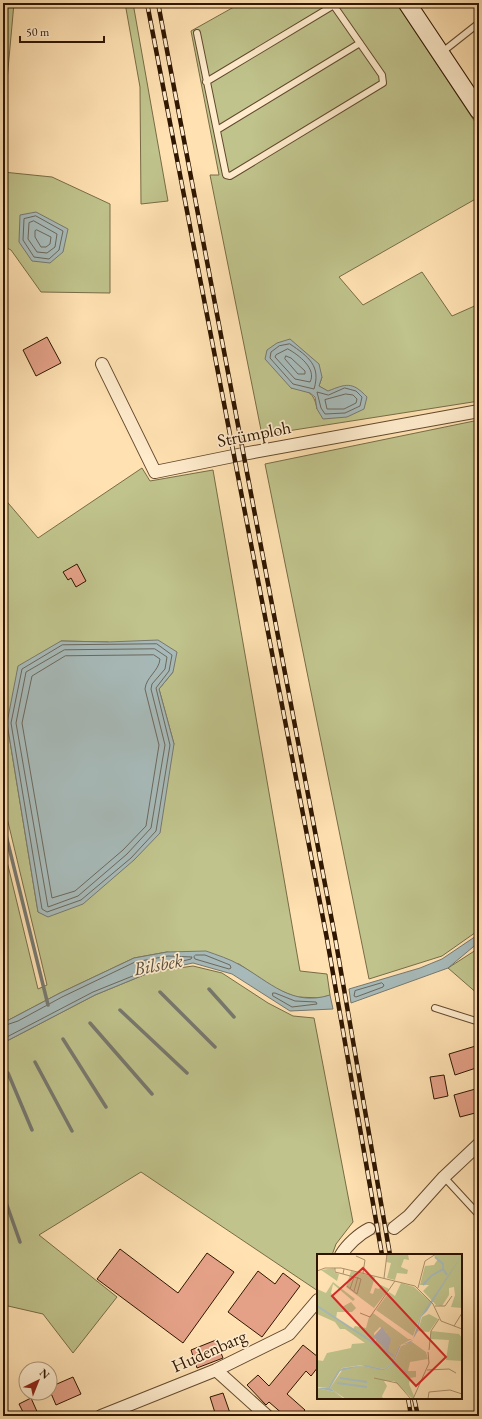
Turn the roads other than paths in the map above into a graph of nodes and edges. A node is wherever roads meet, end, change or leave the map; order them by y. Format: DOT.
graph roads {
  1 [pos="407,3"];
  2 [pos="333,4"];
  3 [pos="479,23"];
  4 [pos="197,33"];
  5 [pos="360,43"];
  6 [pos="441,53"];
  7 [pos="206,82"];
  8 [pos="477,102"];
  9 [pos="216,130"];
  10 [pos="102,364"];
  11 [pos="479,411"];
  12 [pos="435,1008"];
  13 [pos="479,1022"];
  14 [pos="479,1144"];
  15 [pos="444,1177"];
  16 [pos="479,1215"];
  17 [pos="394,1228"];
  18 [pos="369,1229"];
  19 [pos="342,1254"];
  20 [pos="317,1301"];
  21 [pos="216,1370"];
  22 [pos="101,1416"];
  23 [pos="267,1416"];
  1 -- 6 [label="main road"];
  2 -- 5 [label="lane"];
  2 -- 7 [label="lane"];
  3 -- 6 [label="lane"];
  4 -- 7 [label="lane"];
  5 -- 9 [label="lane"];
  5 -- 9 [label="lane"];
  6 -- 8 [label="main road"];
  7 -- 9 [label="lane"];
  10 -- 11 [label="street, Strümploh"];
  12 -- 13 [label="lane"];
  14 -- 15 [label="street"];
  15 -- 16 [label="lane"];
  15 -- 17 [label="street"];
  18 -- 19 [label="street"];
  20 -- 21 [label="street, Hudenbarg"];
  21 -- 22 [label="street, Hudenbarg"];
  21 -- 23 [label="street"];
}
